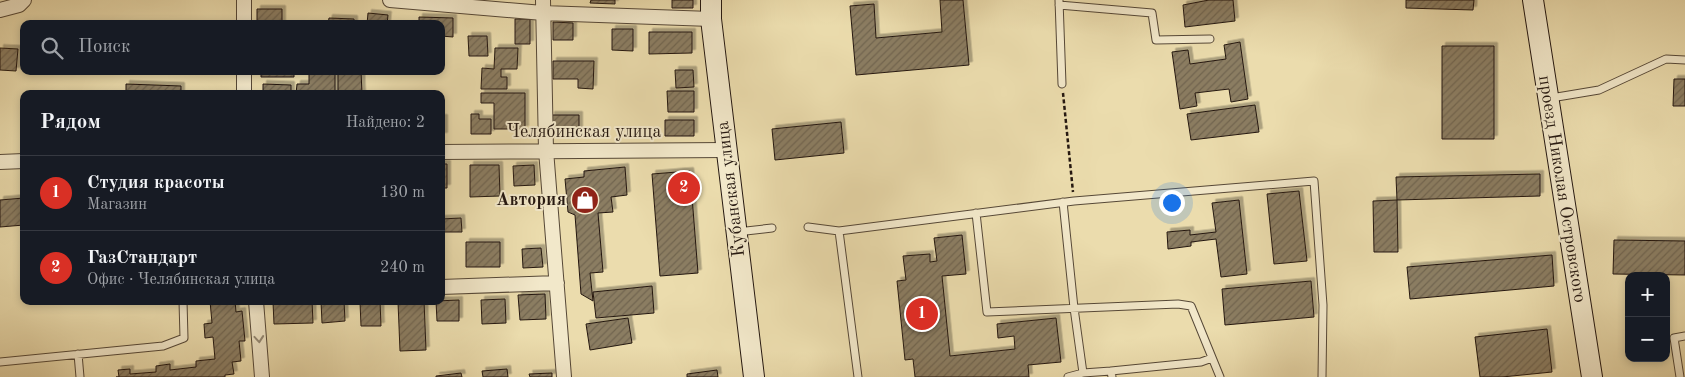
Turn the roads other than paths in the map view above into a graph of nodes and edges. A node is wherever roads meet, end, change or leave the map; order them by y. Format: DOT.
graph roads {
  1 [pos="24,0"];
  2 [pos="244,0"];
  3 [pos="390,0"];
  4 [pos="1534,0"];
  5 [pos="1059,3"];
  6 [pos="543,6"];
  7 [pos="711,9"];
  8 [pos="0,10"];
  9 [pos="244,20"];
  10 [pos="1210,39"];
  11 [pos="1685,60"];
  12 [pos="244,75"];
  13 [pos="1062,84"];
  14 [pos="244,90"];
  15 [pos="1548,99"];
  16 [pos="546,150"];
  17 [pos="726,150"];
  18 [pos="445,152"];
  19 [pos="20,161"];
  20 [pos="0,162"];
  21 [pos="1063,202"];
  22 [pos="976,213"];
  23 [pos="808,227"];
  24 [pos="772,228"];
  25 [pos="839,231"];
  26 [pos="736,232"];
  27 [pos="557,283"];
  28 [pos="445,287"];
  29 [pos="183,305"];
  30 [pos="256,305"];
  31 [pos="1074,308"];
  32 [pos="1685,336"];
  33 [pos="78,354"];
  34 [pos="1212,358"];
  35 [pos="0,362"];
  36 [pos="1083,373"];
  37 [pos="1111,374"];
  38 [pos="1685,376"];
  39 [pos="80,377"];
  40 [pos="262,377"];
  41 [pos="564,377"];
  42 [pos="754,377"];
  43 [pos="858,377"];
  44 [pos="1068,377"];
  45 [pos="1220,377"];
  46 [pos="1322,377"];
  47 [pos="1592,377"];
  48 [pos="1681,377"];
  1 -- 8 [label="street"];
  2 -- 9 [label="street"];
  3 -- 6 [label="street"];
  4 -- 15 [label="street, проезд Николая Островского"];
  5 -- 10 [label="lane"];
  5 -- 13 [label="lane"];
  6 -- 7 [label="street"];
  6 -- 16 [label="street"];
  7 -- 17 [label="street, Кубанская улица"];
  11 -- 15 [label="lane"];
  12 -- 14 [label="street"];
  15 -- 47 [label="street, проезд Николая Островского"];
  16 -- 17 [label="street, Челябинская улица"];
  16 -- 18 [label="street, Челябинская улица"];
  16 -- 27 [label="street"];
  17 -- 26 [label="street, Кубанская улица"];
  19 -- 20 [label="street"];
  21 -- 22 [label="lane"];
  21 -- 31 [label="lane"];
  21 -- 46 [label="lane"];
  22 -- 25 [label="lane"];
  22 -- 31 [label="lane"];
  23 -- 25 [label="lane"];
  24 -- 26 [label="lane"];
  25 -- 43 [label="lane"];
  26 -- 42 [label="street, Кубанская улица"];
  27 -- 28 [label="street"];
  27 -- 41 [label="street"];
  29 -- 33 [label="lane"];
  30 -- 40 [label="street, one-way"];
  31 -- 34 [label="lane"];
  31 -- 36 [label="lane"];
  32 -- 48 [label="lane"];
  33 -- 35 [label="lane"];
  33 -- 39 [label="lane"];
  34 -- 37 [label="lane"];
  34 -- 45 [label="lane"];
  36 -- 37 [label="lane"];
  36 -- 44 [label="lane"];
  38 -- 48 [label="lane"];
}
